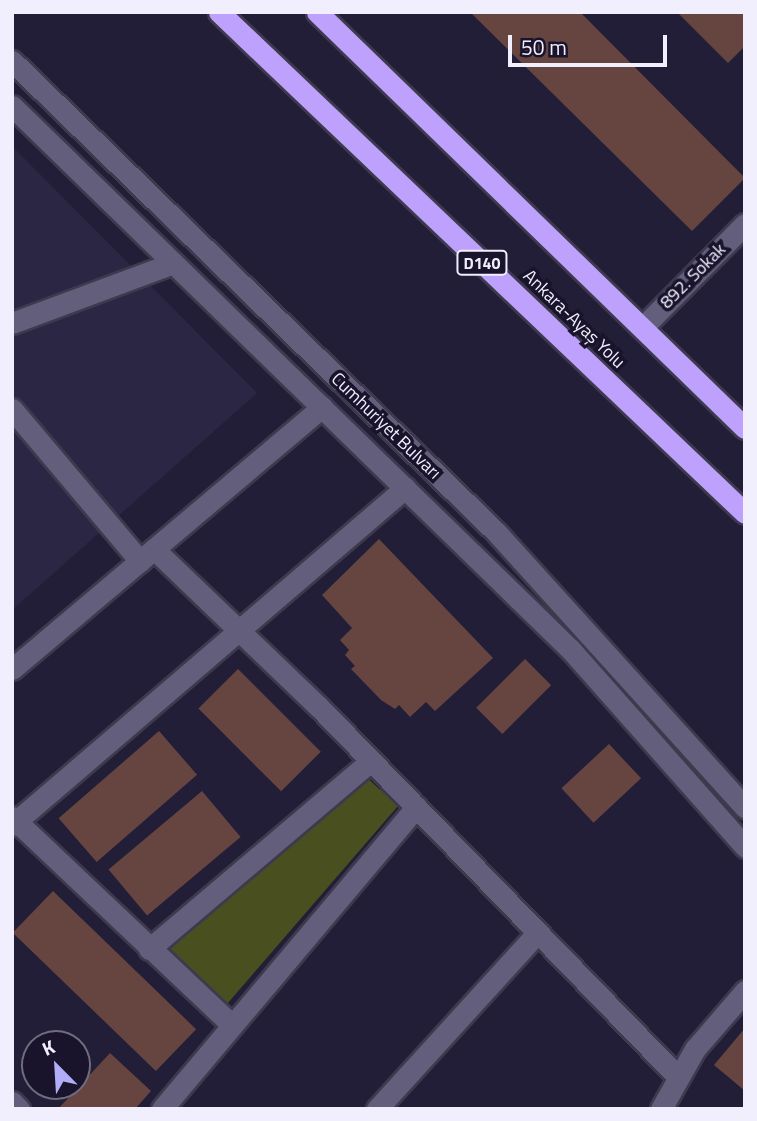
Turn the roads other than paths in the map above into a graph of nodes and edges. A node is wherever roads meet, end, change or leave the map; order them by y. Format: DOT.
graph roads {
  1 [pos="219,12"];
  2 [pos="317,12"];
  3 [pos="12,61"];
  4 [pos="12,106"];
  5 [pos="745,224"];
  6 [pos="173,262"];
  7 [pos="12,323"];
  8 [pos="642,328"];
  9 [pos="322,407"];
  10 [pos="12,409"];
  11 [pos="745,428"];
  12 [pos="405,488"];
  13 [pos="745,513"];
  14 [pos="147,555"];
  15 [pos="239,630"];
  16 [pos="12,669"];
  17 [pos="371,761"];
  18 [pos="416,807"];
  19 [pos="745,807"];
  20 [pos="14,821"];
  21 [pos="745,847"];
  22 [pos="538,932"];
  23 [pos="149,949"];
  24 [pos="745,991"];
  25 [pos="232,1025"];
  26 [pos="678,1077"];
  27 [pos="12,1102"];
  28 [pos="19,1109"];
  29 [pos="162,1109"];
  30 [pos="377,1109"];
  31 [pos="661,1109"];
  1 -- 13 [label="highway, Ankara-Ayaş Yolu / D140"];
  2 -- 8 [label="highway"];
  3 -- 19 [label="street, Cumhuriyet Bulvarı"];
  4 -- 6 [label="street, Cumhuriyet Bulvarı"];
  5 -- 8 [label="street, 892. Sokak"];
  6 -- 7 [label="street"];
  6 -- 9 [label="street, Cumhuriyet Bulvarı"];
  8 -- 11 [label="highway"];
  9 -- 12 [label="street, Cumhuriyet Bulvarı"];
  9 -- 14 [label="street"];
  10 -- 14 [label="street"];
  12 -- 15 [label="street"];
  12 -- 21 [label="street, Cumhuriyet Bulvarı"];
  14 -- 15 [label="street"];
  14 -- 16 [label="street"];
  15 -- 17 [label="street"];
  15 -- 20 [label="street"];
  17 -- 18 [label="street"];
  17 -- 23 [label="street"];
  18 -- 22 [label="street"];
  18 -- 25 [label="street"];
  20 -- 23 [label="street"];
  22 -- 26 [label="street"];
  22 -- 30 [label="street"];
  23 -- 25 [label="street"];
  24 -- 26 [label="street"];
  25 -- 29 [label="street"];
  26 -- 31 [label="street"];
  27 -- 28 [label="street"];
}
